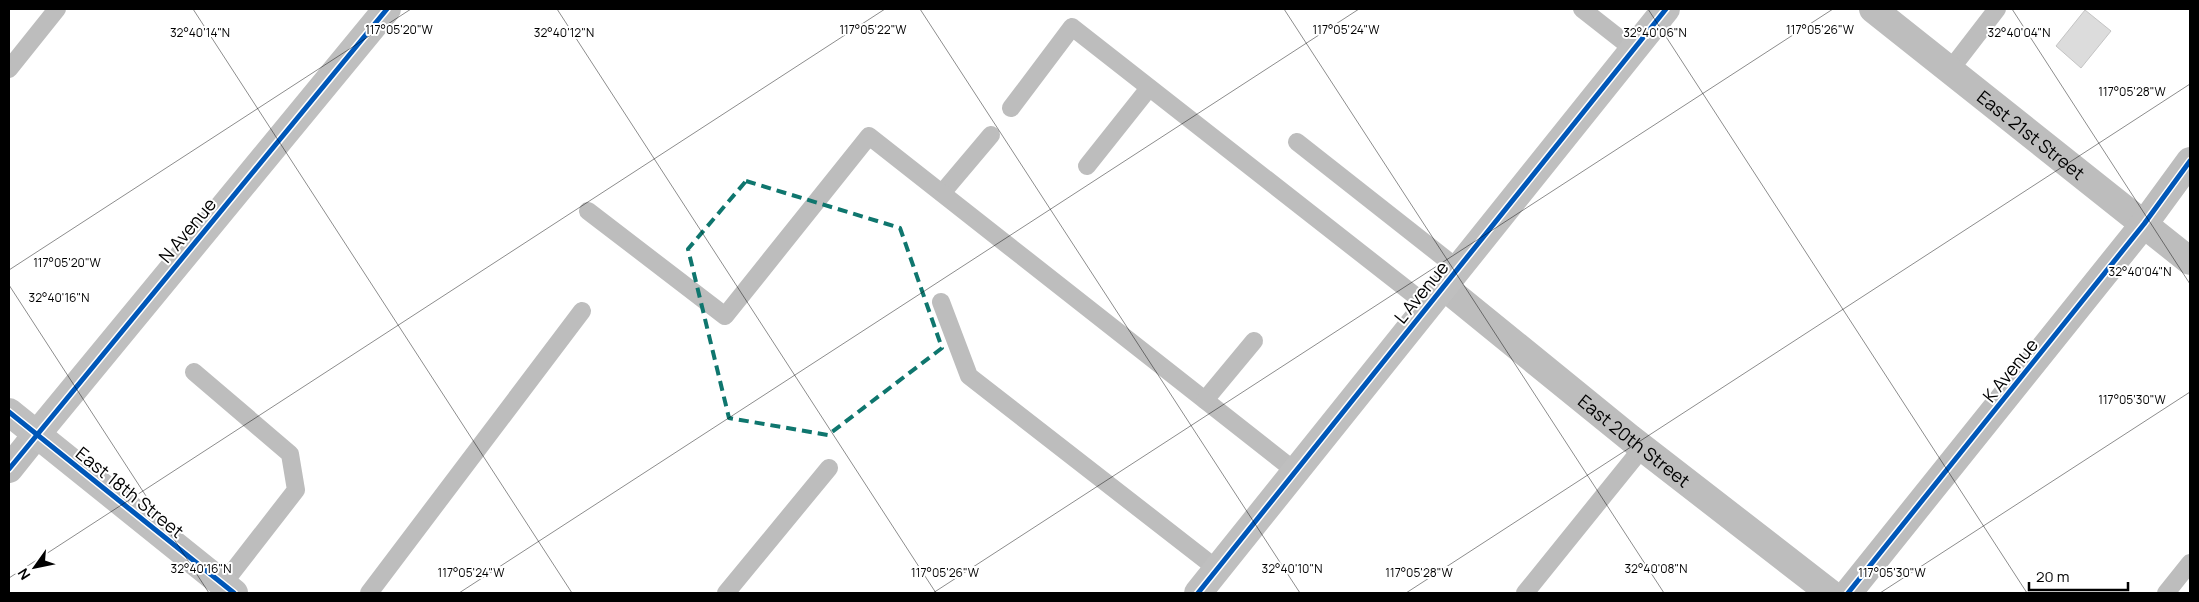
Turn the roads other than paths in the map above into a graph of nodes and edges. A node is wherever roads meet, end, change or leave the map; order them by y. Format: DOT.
graph roads {
  1 [pos="57,9"];
  2 [pos="387,9"];
  3 [pos="1582,9"];
  4 [pos="1873,9"];
  5 [pos="1997,9"];
  6 [pos="1656,12"];
  7 [pos="1633,49"];
  8 [pos="9,69"];
  9 [pos="1950,70"];
  10 [pos="1149,88"];
  11 [pos="1011,108"];
  12 [pos="991,135"];
  13 [pos="1297,142"];
  14 [pos="2190,162"];
  15 [pos="1087,166"];
  16 [pos="942,193"];
  17 [pos="588,211"];
  18 [pos="2144,224"];
  19 [pos="2190,261"];
  20 [pos="1442,286"];
  21 [pos="941,302"];
  22 [pos="582,312"];
  23 [pos="1254,341"];
  24 [pos="194,372"];
  25 [pos="1205,400"];
  26 [pos="9,412"];
  27 [pos="37,434"];
  28 [pos="1643,447"];
  29 [pos="830,468"];
  30 [pos="9,469"];
  31 [pos="1295,471"];
  32 [pos="2190,563"];
  33 [pos="1217,569"];
  34 [pos="229,589"];
  35 [pos="369,593"];
  36 [pos="726,593"];
  37 [pos="1198,593"];
  38 [pos="1525,593"];
  39 [pos="1830,593"];
  40 [pos="1848,593"];
  41 [pos="2166,593"];
  1 -- 8 [label="lane"];
  2 -- 27 [label="street, N Avenue"];
  3 -- 7 [label="lane"];
  4 -- 9 [label="street, East 21st Street"];
  5 -- 9 [label="lane"];
  6 -- 7 [label="street, L Avenue"];
  7 -- 20 [label="street, L Avenue"];
  9 -- 18 [label="street, East 21st Street"];
  10 -- 11 [label="lane"];
  10 -- 15 [label="lane"];
  10 -- 20 [label="lane"];
  12 -- 16 [label="lane"];
  13 -- 20 [label="lane"];
  14 -- 18 [label="street, K Avenue"];
  16 -- 17 [label="lane"];
  16 -- 25 [label="lane"];
  18 -- 19 [label="street, East 21st Street"];
  18 -- 40 [label="street, K Avenue"];
  20 -- 28 [label="street, East 20th Street"];
  20 -- 31 [label="street, L Avenue"];
  21 -- 33 [label="lane"];
  22 -- 35 [label="lane"];
  23 -- 25 [label="lane"];
  24 -- 34 [label="lane"];
  25 -- 31 [label="lane"];
  26 -- 27 [label="street, East 18th Street"];
  27 -- 30 [label="street, N Avenue"];
  27 -- 34 [label="street, East 18th Street"];
  28 -- 38 [label="lane"];
  28 -- 39 [label="street, East 20th Street"];
  29 -- 36 [label="lane"];
  31 -- 33 [label="street, L Avenue"];
  32 -- 41 [label="lane"];
  33 -- 37 [label="street, L Avenue"];
}
